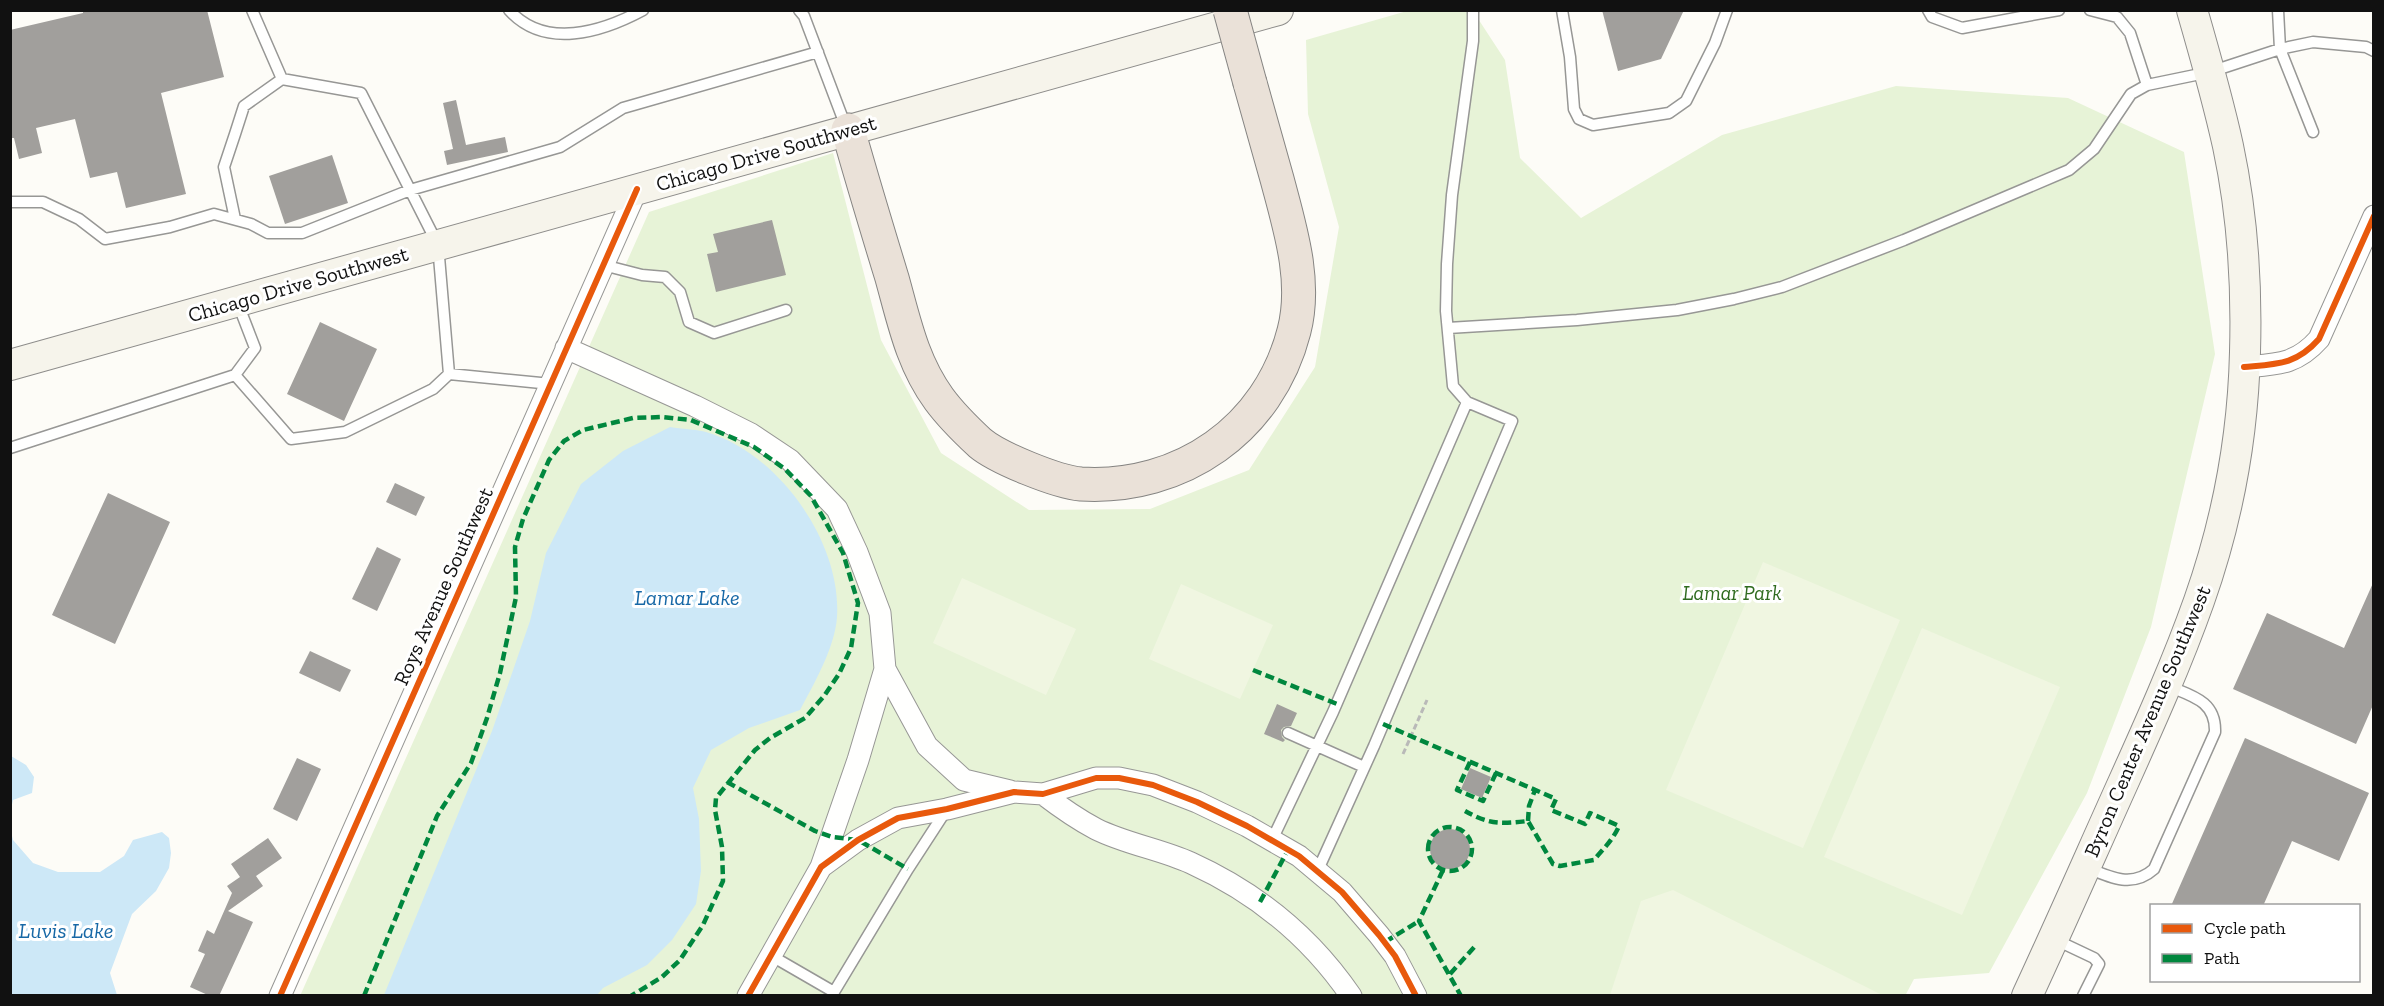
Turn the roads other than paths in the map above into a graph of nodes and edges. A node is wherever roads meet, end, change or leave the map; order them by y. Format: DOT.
graph roads {
  1 [pos="252,10"];
  2 [pos="509,10"];
  3 [pos="643,10"];
  4 [pos="799,10"];
  5 [pos="1230,10"];
  6 [pos="1278,10"];
  7 [pos="1473,10"];
  8 [pos="1562,10"];
  9 [pos="1727,10"];
  10 [pos="1928,10"];
  11 [pos="2059,10"];
  12 [pos="2090,10"];
  13 [pos="2192,10"];
  14 [pos="2278,10"];
  15 [pos="2280,49"];
  16 [pos="2373,51"];
  17 [pos="818,52"];
  18 [pos="2210,72"];
  19 [pos="282,79"];
  20 [pos="2147,85"];
  21 [pos="848,130"];
  22 [pos="2313,132"];
  23 [pos="637,189"];
  24 [pos="410,190"];
  25 [pos="10,202"];
  26 [pos="2373,216"];
  27 [pos="235,219"];
  28 [pos="438,245"];
  29 [pos="603,265"];
  30 [pos="237,301"];
  31 [pos="786,310"];
  32 [pos="1448,328"];
  33 [pos="566,348"];
  34 [pos="10,364"];
  35 [pos="2244,367"];
  36 [pos="450,374"];
  37 [pos="235,375"];
  38 [pos="550,384"];
  39 [pos="1467,402"];
  40 [pos="10,448"];
  41 [pos="885,669"];
  42 [pos="2166,685"];
  43 [pos="1288,733"];
  44 [pos="1317,747"];
  45 [pos="1364,767"];
  46 [pos="1014,792"];
  47 [pos="1043,794"];
  48 [pos="947,809"];
  49 [pos="1272,840"];
  50 [pos="821,867"];
  51 [pos="2085,867"];
  52 [pos="1317,872"];
  53 [pos="2053,939"];
  54 [pos="770,956"];
  55 [pos="280,996"];
  56 [pos="748,996"];
  57 [pos="1351,996"];
  58 [pos="1416,996"];
  59 [pos="2027,996"];
  60 [pos="2083,996"];
  1 -- 19 [label="lane"];
  2 -- 3 [label="lane"];
  4 -- 17 [label="lane"];
  5 -- 21 [label="highway, bridge"];
  6 -- 21 [label="main road, Chicago Drive Southwest"];
  7 -- 32 [label="lane"];
  8 -- 9 [label="lane"];
  10 -- 11 [label="lane"];
  12 -- 20 [label="lane"];
  13 -- 18 [label="main road, Byron Center Avenue Southwest"];
  14 -- 15 [label="lane"];
  15 -- 16 [label="lane"];
  15 -- 18 [label="lane"];
  15 -- 22 [label="lane"];
  17 -- 21 [label="lane"];
  17 -- 24 [label="lane"];
  18 -- 20 [label="lane"];
  18 -- 35 [label="main road, Byron Center Avenue Southwest"];
  19 -- 24 [label="lane"];
  19 -- 27 [label="lane"];
  20 -- 32 [label="lane"];
  21 -- 23 [label="main road, Chicago Drive Southwest"];
  23 -- 28 [label="main road, Chicago Drive Southwest"];
  23 -- 29 [label="street, Roys Avenue Southwest"];
  24 -- 27 [label="lane"];
  24 -- 28 [label="lane"];
  25 -- 27 [label="lane"];
  26 -- 35 [label="street"];
  28 -- 30 [label="main road, Chicago Drive Southwest"];
  28 -- 36 [label="lane"];
  29 -- 31 [label="lane"];
  29 -- 33 [label="street, Roys Avenue Southwest"];
  30 -- 34 [label="main road, Chicago Drive Southwest"];
  30 -- 37 [label="lane"];
  32 -- 39 [label="lane"];
  33 -- 38 [label="street, Roys Avenue Southwest"];
  33 -- 41 [label="street"];
  35 -- 42 [label="main road, Byron Center Avenue Southwest"];
  36 -- 37 [label="lane"];
  36 -- 38 [label="lane"];
  37 -- 40 [label="lane"];
  38 -- 55 [label="street, Roys Avenue Southwest"];
  39 -- 44 [label="lane"];
  39 -- 45 [label="lane"];
  41 -- 46 [label="street"];
  41 -- 50 [label="street"];
  42 -- 51 [label="main road, Byron Center Avenue Southwest"];
  42 -- 51 [label="lane"];
  43 -- 44 [label="lane"];
  44 -- 45 [label="lane"];
  44 -- 49 [label="lane"];
  45 -- 52 [label="lane"];
  46 -- 47 [label="street"];
  46 -- 48 [label="street"];
  47 -- 49 [label="street"];
  47 -- 57 [label="street"];
  48 -- 50 [label="street"];
  48 -- 54 [label="lane"];
  49 -- 52 [label="street"];
  50 -- 54 [label="street"];
  51 -- 53 [label="main road, Byron Center Avenue Southwest"];
  52 -- 58 [label="street"];
  53 -- 59 [label="main road, Byron Center Avenue Southwest"];
  53 -- 60 [label="lane"];
  54 -- 56 [label="street"];
}
